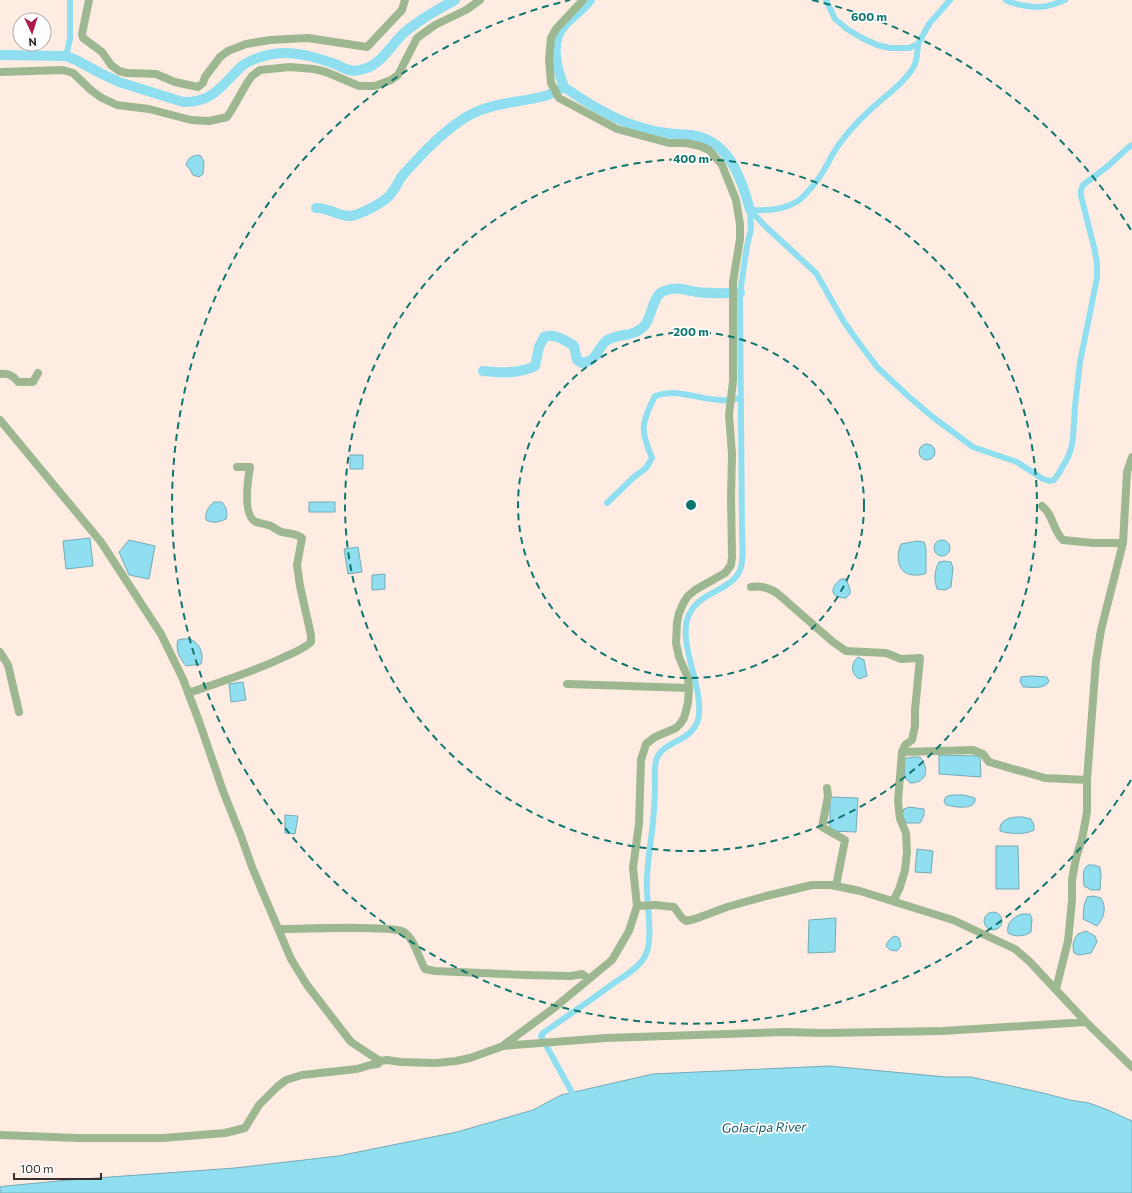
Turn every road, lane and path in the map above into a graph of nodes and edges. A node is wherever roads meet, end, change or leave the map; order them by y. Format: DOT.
graph roads {
  1 [pos="89,0"];
  2 [pos="405,0"];
  3 [pos="480,0"];
  4 [pos="583,0"];
  5 [pos="0,72"];
  6 [pos="38,373"];
  7 [pos="0,374"];
  8 [pos="0,420"];
  9 [pos="1132,457"];
  10 [pos="238,467"];
  11 [pos="1042,506"];
  12 [pos="1123,543"];
  13 [pos="751,587"];
  14 [pos="0,652"];
  15 [pos="567,684"];
  16 [pos="689,688"];
  17 [pos="188,693"];
  18 [pos="19,712"];
  19 [pos="902,752"];
  20 [pos="1087,780"];
  21 [pos="826,788"];
  22 [pos="836,886"];
  23 [pos="894,900"];
  24 [pos="637,906"];
  25 [pos="279,929"];
  26 [pos="589,979"];
  27 [pos="1056,989"];
  28 [pos="1086,1022"];
  29 [pos="503,1046"];
  30 [pos="380,1061"];
  31 [pos="1132,1067"];
  32 [pos="0,1135"];
  1 -- 2 [label="street"];
  3 -- 5 [label="street"];
  4 -- 16 [label="street"];
  6 -- 7 [label="street"];
  8 -- 17 [label="street"];
  9 -- 12 [label="street"];
  10 -- 17 [label="street"];
  11 -- 12 [label="street"];
  12 -- 20 [label="street"];
  13 -- 19 [label="street"];
  14 -- 18 [label="street"];
  15 -- 16 [label="street"];
  16 -- 24 [label="street"];
  17 -- 25 [label="street"];
  19 -- 20 [label="street"];
  19 -- 23 [label="street"];
  20 -- 27 [label="street"];
  21 -- 22 [label="street"];
  22 -- 23 [label="street"];
  22 -- 24 [label="street"];
  23 -- 27 [label="street"];
  24 -- 26 [label="street"];
  25 -- 26 [label="street"];
  25 -- 30 [label="street"];
  26 -- 29 [label="street"];
  27 -- 28 [label="street"];
  28 -- 29 [label="street"];
  28 -- 31 [label="street"];
  29 -- 30 [label="street"];
  30 -- 32 [label="street"];
}
